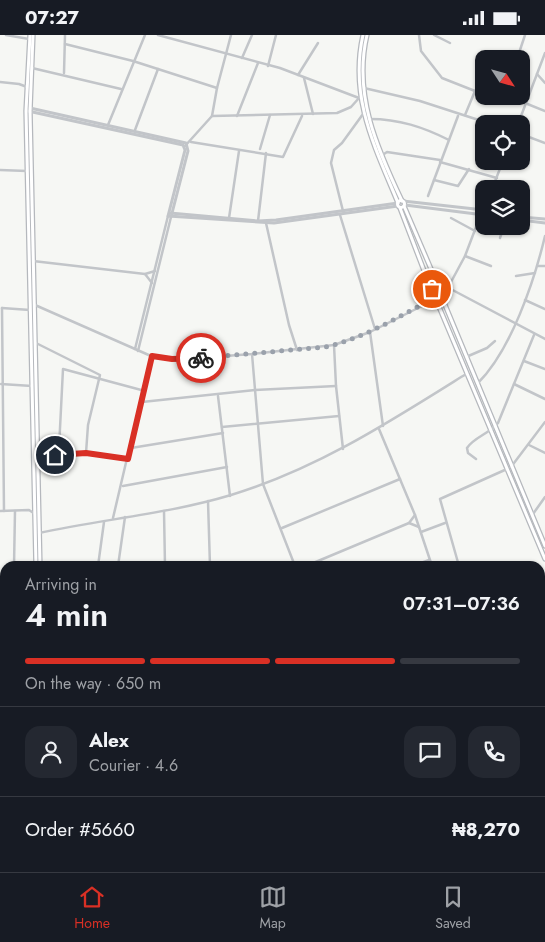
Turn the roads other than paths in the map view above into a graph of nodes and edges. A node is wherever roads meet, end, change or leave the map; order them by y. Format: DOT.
graph roads {
  1 [pos="6,35"];
  2 [pos="65,35"];
  3 [pos="145,35"];
  4 [pos="158,35"];
  5 [pos="231,35"];
  6 [pos="252,35"];
  7 [pos="276,35"];
  8 [pos="365,35"];
  9 [pos="419,35"];
  10 [pos="434,35"];
  11 [pos="526,35"];
  12 [pos="31,36"];
  13 [pos="318,43"];
  14 [pos="450,43"];
  15 [pos="65,44"];
  16 [pos="520,50"];
  17 [pos="545,53"];
  18 [pos="227,56"];
  19 [pos="242,58"];
  20 [pos="133,61"];
  21 [pos="258,63"];
  22 [pos="268,66"];
  23 [pos="32,68"];
  24 [pos="158,69"];
  25 [pos="537,73"];
  26 [pos="64,74"];
  27 [pos="298,75"];
  28 [pos="304,78"];
  29 [pos="28,81"];
  30 [pos="0,82"];
  31 [pos="19,83"];
  32 [pos="545,83"];
  33 [pos="27,87"];
  34 [pos="217,88"];
  35 [pos="362,88"];
  36 [pos="122,89"];
  37 [pos="530,90"];
  38 [pos="475,91"];
  39 [pos="360,98"];
  40 [pos="530,105"];
  41 [pos="28,109"];
  42 [pos="545,111"];
  43 [pos="313,114"];
  44 [pos="363,114"];
  45 [pos="270,115"];
  46 [pos="302,115"];
  47 [pos="458,115"];
  48 [pos="465,115"];
  49 [pos="212,116"];
  50 [pos="237,116"];
  51 [pos="475,118"];
  52 [pos="368,119"];
  53 [pos="108,125"];
  54 [pos="116,128"];
  55 [pos="135,131"];
  56 [pos="530,137"];
  57 [pos="449,140"];
  58 [pos="545,143"];
  59 [pos="187,144"];
  60 [pos="260,149"];
  61 [pos="239,151"];
  62 [pos="266,153"];
  63 [pos="381,156"];
  64 [pos="441,161"];
  65 [pos="469,169"];
  66 [pos="0,170"];
  67 [pos="500,170"];
  68 [pos="27,171"];
  69 [pos="497,178"];
  70 [pos="434,180"];
  71 [pos="428,196"];
  72 [pos="401,204"];
  73 [pos="343,211"];
  74 [pos="475,211"];
  75 [pos="170,215"];
  76 [pos="340,215"];
  77 [pos="451,218"];
  78 [pos="230,219"];
  79 [pos="530,219"];
  80 [pos="545,219"];
  81 [pos="530,220"];
  82 [pos="258,221"];
  83 [pos="266,223"];
  84 [pos="545,223"];
  85 [pos="475,231"];
  86 [pos="501,235"];
  87 [pos="545,236"];
  88 [pos="500,238"];
  89 [pos="465,256"];
  90 [pos="33,261"];
  91 [pos="538,266"];
  92 [pos="545,266"];
  93 [pos="491,267"];
  94 [pos="155,271"];
  95 [pos="535,273"];
  96 [pos="145,274"];
  97 [pos="516,276"];
  98 [pos="452,282"];
  99 [pos="152,283"];
  100 [pos="445,286"];
  101 [pos="449,289"];
  102 [pos="440,290"];
  103 [pos="444,295"];
  104 [pos="434,299"];
  105 [pos="443,300"];
  106 [pos="525,300"];
  107 [pos="35,305"];
  108 [pos="1,308"];
  109 [pos="545,309"];
  110 [pos="30,310"];
  111 [pos="515,325"];
  112 [pos="1,327"];
  113 [pos="375,329"];
  114 [pos="370,332"];
  115 [pos="534,335"];
  116 [pos="545,339"];
  117 [pos="495,341"];
  118 [pos="36,343"];
  119 [pos="334,345"];
  120 [pos="136,350"];
  121 [pos="297,350"];
  122 [pos="1,351"];
  123 [pos="252,355"];
  124 [pos="152,356"];
  125 [pos="466,357"];
  126 [pos="524,361"];
  127 [pos="545,369"];
  128 [pos="466,374"];
  129 [pos="101,378"];
  130 [pos="0,384"];
  131 [pos="477,384"];
  132 [pos="514,384"];
  133 [pos="336,386"];
  134 [pos="32,387"];
  135 [pos="255,390"];
  136 [pos="145,391"];
  137 [pos="218,396"];
  138 [pos="545,399"];
  139 [pos="142,402"];
  140 [pos="339,416"];
  141 [pos="258,422"];
  142 [pos="545,422"];
  143 [pos="383,426"];
  144 [pos="222,427"];
  145 [pos="495,427"];
  146 [pos="379,429"];
  147 [pos="491,431"];
  148 [pos="223,433"];
  149 [pos="529,445"];
  150 [pos="58,447"];
  151 [pos="131,448"];
  152 [pos="343,449"];
  153 [pos="68,453"];
  154 [pos="86,453"];
  155 [pos="545,453"];
  156 [pos="1,454"];
  157 [pos="55,455"];
  158 [pos="38,456"];
  159 [pos="128,459"];
  160 [pos="476,459"];
  161 [pos="227,467"];
  162 [pos="509,468"];
  163 [pos="36,473"];
  164 [pos="400,479"];
  165 [pos="1,481"];
  166 [pos="263,484"];
  167 [pos="122,486"];
  168 [pos="230,496"];
  169 [pos="545,497"];
  170 [pos="208,501"];
  171 [pos="34,506"];
  172 [pos="29,510"];
  173 [pos="2,511"];
  174 [pos="15,511"];
  175 [pos="164,511"];
  176 [pos="35,514"];
  177 [pos="415,515"];
  178 [pos="532,515"];
  179 [pos="125,517"];
  180 [pos="113,518"];
  181 [pos="104,522"];
  182 [pos="409,523"];
  183 [pos="445,523"];
  184 [pos="419,527"];
  185 [pos="281,529"];
  186 [pos="421,531"];
  187 [pos="39,533"];
  188 [pos="545,547"];
  189 [pos="429,559"];
  190 [pos="545,559"];
  191 [pos="14,561"];
  192 [pos="36,561"];
  193 [pos="40,561"];
  194 [pos="99,561"];
  195 [pos="119,561"];
  196 [pos="165,561"];
  197 [pos="210,561"];
  198 [pos="294,561"];
  199 [pos="318,561"];
  200 [pos="424,561"];
  201 [pos="457,561"];
  1 -- 12 [label="street"];
  2 -- 15 [label="street"];
  3 -- 20 [label="street"];
  4 -- 18 [label="street"];
  5 -- 18 [label="street"];
  6 -- 19 [label="street"];
  7 -- 22 [label="street"];
  8 -- 35 [label="main road"];
  8 -- 39 [label="main road"];
  9 -- 38 [label="street"];
  10 -- 14 [label="street"];
  11 -- 16 [label="street"];
  12 -- 23 [label="main road"];
  12 -- 29 [label="main road"];
  13 -- 27 [label="street"];
  15 -- 20 [label="street"];
  15 -- 26 [label="street"];
  17 -- 25 [label="street"];
  18 -- 19 [label="street"];
  18 -- 34 [label="street"];
  19 -- 21 [label="street"];
  20 -- 24 [label="street"];
  20 -- 36 [label="street"];
  21 -- 22 [label="street"];
  21 -- 50 [label="street"];
  22 -- 27 [label="street"];
  23 -- 26 [label="street"];
  23 -- 41 [label="main road"];
  24 -- 34 [label="street"];
  24 -- 55 [label="street"];
  25 -- 32 [label="street"];
  25 -- 37 [label="street"];
  26 -- 36 [label="street"];
  27 -- 28 [label="street"];
  28 -- 39 [label="street"];
  28 -- 43 [label="street"];
  29 -- 31 [label="street"];
  29 -- 33 [label="main road"];
  30 -- 31 [label="street"];
  31 -- 33 [label="street"];
  33 -- 41 [label="main road"];
  34 -- 49 [label="street"];
  35 -- 47 [label="street"];
  35 -- 52 [label="main road"];
  36 -- 53 [label="street"];
  38 -- 48 [label="street"];
  39 -- 43 [label="street"];
  39 -- 44 [label="main road"];
  40 -- 42 [label="street"];
  41 -- 53 [label="street"];
  41 -- 54 [label="street"];
  41 -- 68 [label="main road"];
  41 -- 90 [label="main road"];
  43 -- 46 [label="street"];
  44 -- 72 [label="main road"];
  44 -- 73 [label="street"];
  45 -- 46 [label="street"];
  45 -- 50 [label="street"];
  45 -- 60 [label="street"];
  46 -- 62 [label="street"];
  47 -- 48 [label="street"];
  47 -- 57 [label="street"];
  48 -- 51 [label="street"];
  49 -- 50 [label="street"];
  49 -- 59 [label="street"];
  52 -- 57 [label="street"];
  52 -- 63 [label="main road"];
  53 -- 54 [label="street"];
  54 -- 55 [label="street"];
  54 -- 59 [label="street"];
  55 -- 59 [label="street"];
  56 -- 58 [label="street"];
  57 -- 64 [label="street"];
  59 -- 61 [label="street"];
  59 -- 75 [label="street"];
  61 -- 62 [label="street"];
  61 -- 78 [label="street"];
  62 -- 82 [label="street"];
  63 -- 64 [label="street"];
  63 -- 72 [label="main road"];
  64 -- 65 [label="street"];
  64 -- 70 [label="street"];
  65 -- 69 [label="street"];
  65 -- 70 [label="street"];
  66 -- 68 [label="street"];
  67 -- 69 [label="street"];
  68 -- 110 [label="main road"];
  70 -- 71 [label="street"];
  72 -- 73 [label="street"];
  72 -- 74 [label="street"];
  72 -- 76 [label="street"];
  72 -- 102 [label="main road"];
  72 -- 104 [label="main road"];
  73 -- 82 [label="street"];
  75 -- 78 [label="street"];
  75 -- 83 [label="street"];
  75 -- 94 [label="street"];
  75 -- 120 [label="street"];
  76 -- 83 [label="street"];
  76 -- 113 [label="street"];
  77 -- 85 [label="street"];
  78 -- 82 [label="street"];
  79 -- 80 [label="street"];
  81 -- 84 [label="street"];
  83 -- 121 [label="street"];
  85 -- 89 [label="street"];
  86 -- 88 [label="street"];
  87 -- 91 [label="street"];
  89 -- 93 [label="street"];
  89 -- 98 [label="street"];
  90 -- 96 [label="street"];
  90 -- 107 [label="main road"];
  91 -- 92 [label="street"];
  91 -- 95 [label="street"];
  94 -- 96 [label="street"];
  94 -- 99 [label="street"];
  95 -- 97 [label="street"];
  95 -- 106 [label="street"];
  96 -- 99 [label="street"];
  98 -- 100 [label="street"];
  98 -- 101 [label="street"];
  99 -- 120 [label="street"];
  100 -- 101 [label="street"];
  100 -- 102 [label="street"];
  101 -- 103 [label="street"];
  101 -- 111 [label="street"];
  102 -- 103 [label="main road"];
  102 -- 104 [label="main road"];
  103 -- 105 [label="main road"];
  104 -- 105 [label="main road"];
  104 -- 113 [label="street"];
  104 -- 128 [label="main road"];
  105 -- 125 [label="main road"];
  106 -- 109 [label="street"];
  106 -- 111 [label="street"];
  107 -- 118 [label="main road"];
  107 -- 120 [label="street"];
  108 -- 110 [label="street"];
  108 -- 112 [label="street"];
  110 -- 134 [label="main road"];
  111 -- 115 [label="street"];
  111 -- 131 [label="street"];
  112 -- 122 [label="street"];
  113 -- 114 [label="street"];
  114 -- 119 [label="street"];
  114 -- 143 [label="street"];
  115 -- 116 [label="street"];
  115 -- 126 [label="street"];
  117 -- 125 [label="street"];
  118 -- 129 [label="street"];
  118 -- 158 [label="main road"];
  119 -- 121 [label="street"];
  119 -- 133 [label="street"];
  120 -- 124 [label="street"];
  121 -- 123 [label="street"];
  122 -- 130 [label="street"];
  123 -- 124 [label="street"];
  123 -- 135 [label="street"];
  124 -- 136 [label="street"];
  125 -- 131 [label="main road"];
  126 -- 127 [label="street"];
  126 -- 132 [label="street"];
  128 -- 143 [label="street"];
  128 -- 147 [label="main road"];
  129 -- 136 [label="street"];
  129 -- 150 [label="street"];
  129 -- 154 [label="street"];
  130 -- 134 [label="street"];
  130 -- 156 [label="street"];
  131 -- 145 [label="main road"];
  132 -- 138 [label="street"];
  132 -- 145 [label="street"];
  133 -- 135 [label="street"];
  133 -- 140 [label="street"];
  134 -- 163 [label="main road"];
  135 -- 137 [label="street"];
  135 -- 141 [label="street"];
  136 -- 139 [label="street"];
  137 -- 139 [label="street"];
  137 -- 144 [label="street"];
  139 -- 151 [label="street"];
  140 -- 141 [label="street"];
  140 -- 152 [label="street"];
  141 -- 144 [label="street"];
  141 -- 166 [label="street"];
  142 -- 149 [label="street"];
  143 -- 146 [label="street"];
  144 -- 148 [label="street"];
  145 -- 147 [label="street"];
  145 -- 162 [label="main road"];
  146 -- 152 [label="street"];
  146 -- 164 [label="street"];
  147 -- 160 [label="street"];
  147 -- 162 [label="main road"];
  148 -- 151 [label="street"];
  148 -- 161 [label="street"];
  149 -- 155 [label="street"];
  149 -- 162 [label="street"];
  150 -- 153 [label="street"];
  150 -- 157 [label="street"];
  151 -- 159 [label="street"];
  152 -- 166 [label="street"];
  153 -- 154 [label="street"];
  153 -- 157 [label="street"];
  154 -- 159 [label="street"];
  156 -- 165 [label="street"];
  157 -- 158 [label="street"];
  158 -- 163 [label="main road"];
  159 -- 167 [label="street"];
  161 -- 167 [label="street"];
  161 -- 168 [label="street"];
  162 -- 178 [label="main road"];
  162 -- 183 [label="street"];
  162 -- 190 [label="main road"];
  163 -- 171 [label="main road"];
  163 -- 187 [label="main road"];
  164 -- 177 [label="street"];
  164 -- 185 [label="street"];
  165 -- 173 [label="street"];
  166 -- 168 [label="street"];
  166 -- 185 [label="street"];
  167 -- 180 [label="street"];
  168 -- 170 [label="street"];
  169 -- 178 [label="street"];
  170 -- 175 [label="street"];
  170 -- 197 [label="street"];
  171 -- 172 [label="street"];
  171 -- 176 [label="main road"];
  172 -- 174 [label="street"];
  172 -- 176 [label="street"];
  173 -- 174 [label="street"];
  174 -- 191 [label="street"];
  175 -- 179 [label="street"];
  175 -- 196 [label="street"];
  176 -- 192 [label="main road"];
  177 -- 182 [label="street"];
  177 -- 184 [label="street"];
  178 -- 188 [label="main road"];
  179 -- 180 [label="street"];
  179 -- 195 [label="street"];
  180 -- 181 [label="street"];
  181 -- 187 [label="street"];
  181 -- 194 [label="street"];
  182 -- 184 [label="street"];
  182 -- 199 [label="street"];
  183 -- 186 [label="street"];
  183 -- 201 [label="street"];
  184 -- 186 [label="street"];
  185 -- 198 [label="street"];
  186 -- 189 [label="street"];
  187 -- 193 [label="main road"];
  189 -- 200 [label="street"];
}
